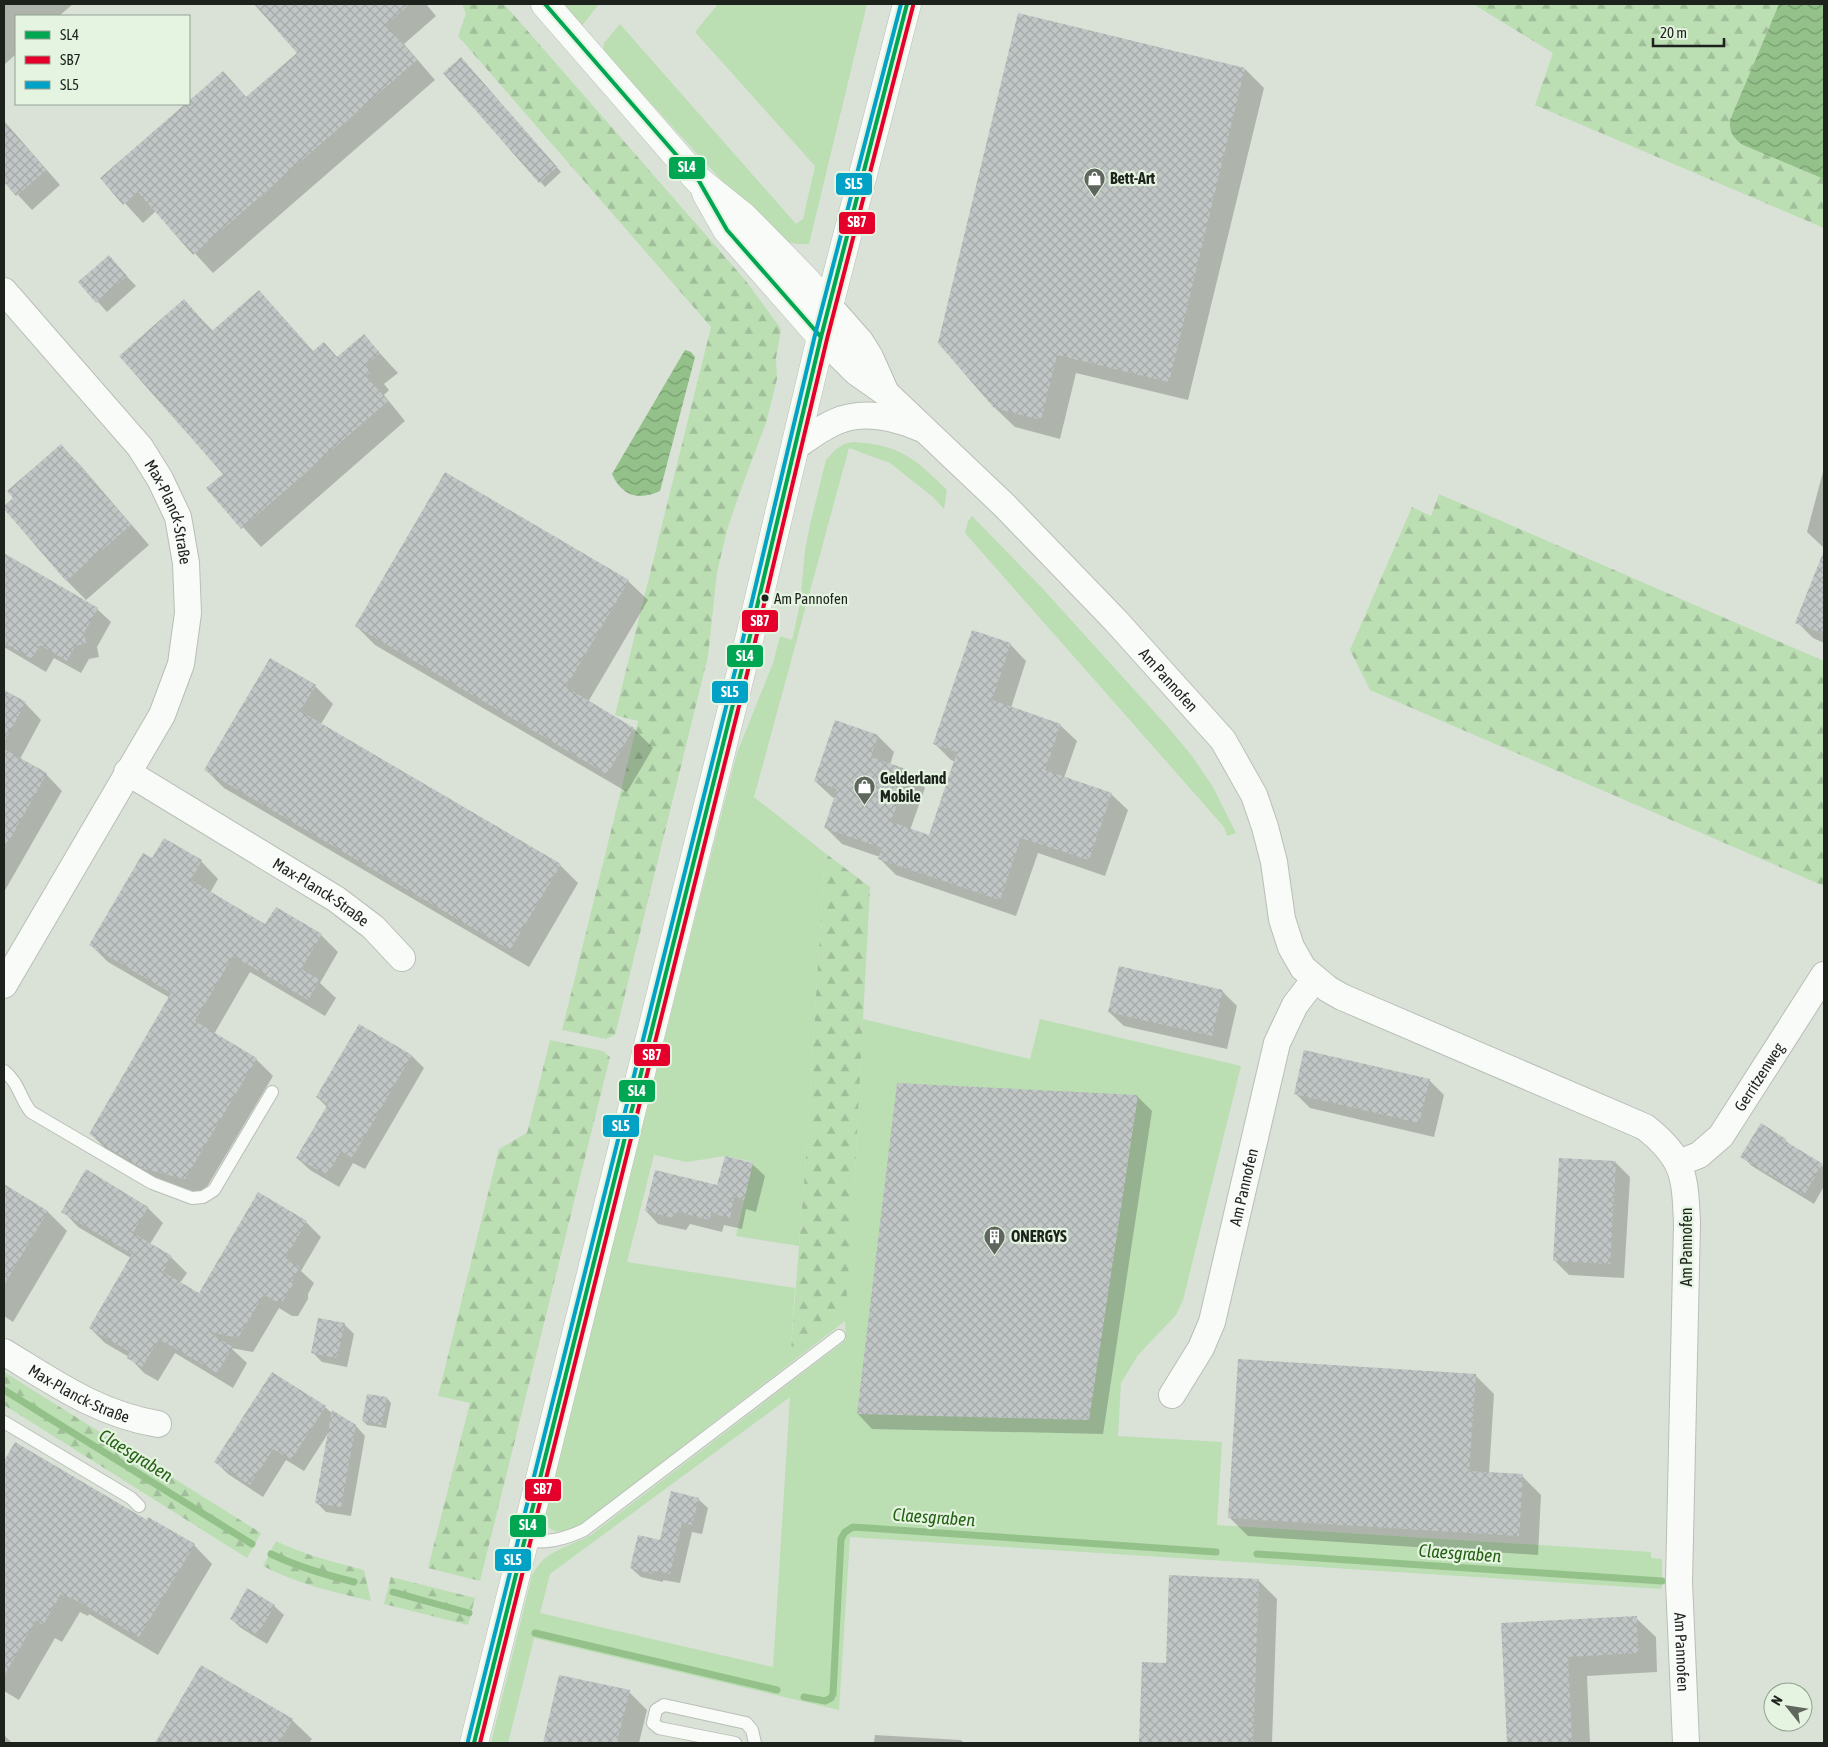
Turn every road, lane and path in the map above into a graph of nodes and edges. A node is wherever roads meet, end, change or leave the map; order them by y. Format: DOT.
graph roads {
  1 [pos="545,4"];
  2 [pos="907,4"];
  3 [pos="699,181"];
  4 [pos="4,291"];
  5 [pos="830,306"];
  6 [pos="822,337"];
  7 [pos="886,393"];
  8 [pos="927,431"];
  9 [pos="795,447"];
  10 [pos="127,772"];
  11 [pos="402,958"];
  12 [pos="1824,975"];
  13 [pos="1315,980"];
  14 [pos="4,985"];
  15 [pos="4,1070"];
  16 [pos="272,1092"];
  17 [pos="1679,1163"];
  18 [pos="839,1336"];
  19 [pos="4,1352"];
  20 [pos="1172,1395"];
  21 [pos="4,1422"];
  22 [pos="158,1424"];
  23 [pos="139,1506"];
  24 [pos="524,1541"];
  25 [pos="474,1743"];
  26 [pos="735,1743"];
  27 [pos="755,1743"];
  28 [pos="1686,1743"];
  1 -- 3 [label="main road"];
  2 -- 5 [label="main road"];
  3 -- 5 [label="main road"];
  3 -- 6 [label="main road"];
  4 -- 10 [label="street, Max-Planck-Straße"];
  5 -- 6 [label="main road"];
  5 -- 7 [label="street"];
  6 -- 7 [label="street, Am Pannofen"];
  6 -- 9 [label="main road"];
  7 -- 8 [label="street, Am Pannofen"];
  8 -- 9 [label="street"];
  8 -- 13 [label="street, Am Pannofen"];
  9 -- 24 [label="main road"];
  10 -- 11 [label="street, Max-Planck-Straße"];
  10 -- 14 [label="street, Max-Planck-Straße"];
  12 -- 17 [label="street, Gerritzenweg"];
  13 -- 17 [label="street, Am Pannofen"];
  13 -- 20 [label="street, Am Pannofen"];
  15 -- 16 [label="lane"];
  17 -- 28 [label="street, Am Pannofen"];
  18 -- 24 [label="lane"];
  19 -- 22 [label="street, Max-Planck-Straße"];
  21 -- 23 [label="lane"];
  24 -- 25 [label="main road"];
  26 -- 27 [label="lane"];
}
